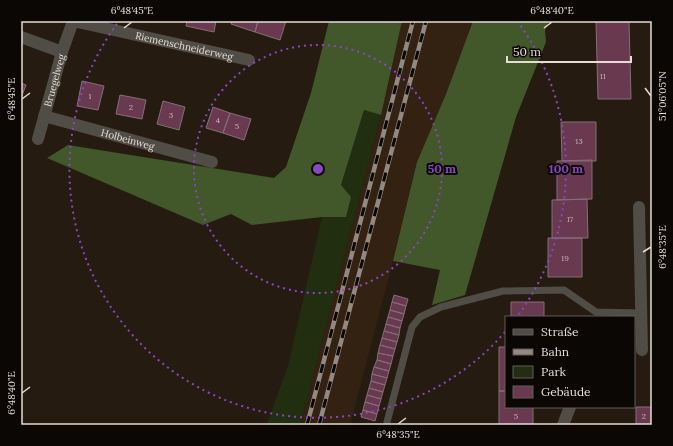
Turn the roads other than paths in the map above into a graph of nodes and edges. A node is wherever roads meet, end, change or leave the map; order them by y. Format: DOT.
graph roads {
  1 [pos="73,21"];
  2 [pos="21,37"];
  3 [pos="62,52"];
  4 [pos="249,60"];
  5 [pos="44,116"];
  6 [pos="38,139"];
  7 [pos="212,162"];
  8 [pos="639,207"];
  9 [pos="642,313"];
  10 [pos="643,351"];
  11 [pos="570,408"];
  12 [pos="387,422"];
  13 [pos="563,425"];
  1 -- 3 [label="street, Bruegelweg"];
  1 -- 4 [label="street, Riemenschneiderweg"];
  2 -- 3 [label="street"];
  3 -- 5 [label="street, Bruegelweg"];
  5 -- 6 [label="street, Bruegelweg"];
  5 -- 7 [label="street, Holbeinweg"];
  8 -- 9 [label="street"];
  9 -- 10 [label="street"];
  9 -- 12 [label="lane"];
  11 -- 13 [label="street"];
}
